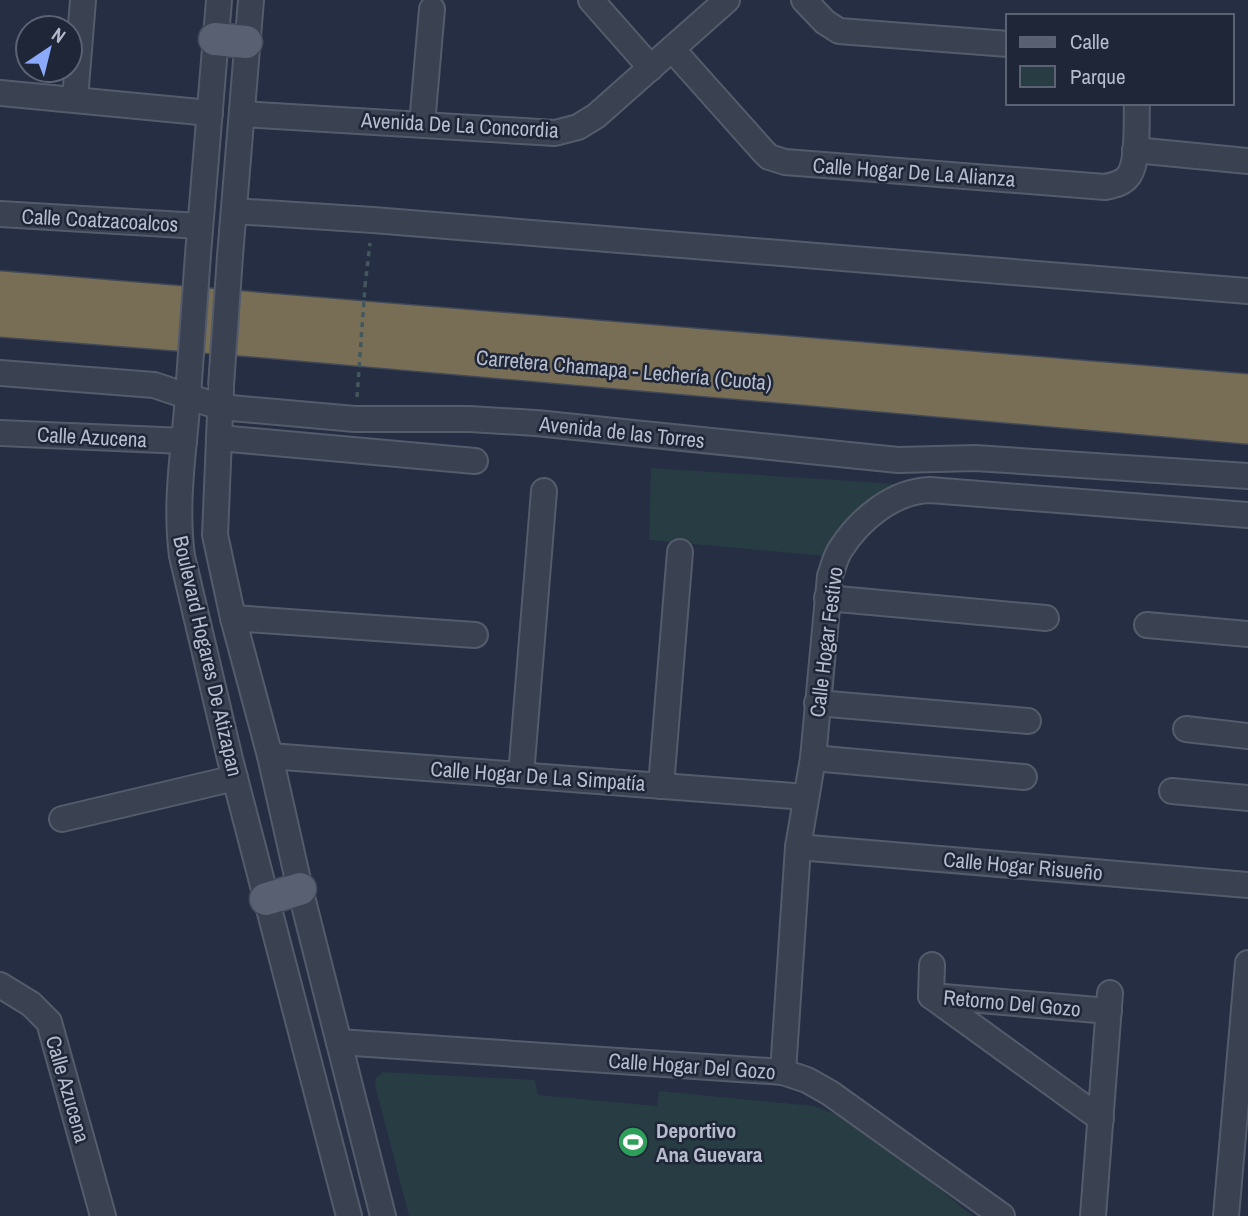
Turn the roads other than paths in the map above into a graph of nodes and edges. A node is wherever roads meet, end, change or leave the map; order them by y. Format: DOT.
graph roads {
  1 [pos="83,0"];
  2 [pos="219,0"];
  3 [pos="251,0"];
  4 [pos="591,0"];
  5 [pos="727,0"];
  6 [pos="804,0"];
  7 [pos="432,9"];
  8 [pos="231,40"];
  9 [pos="1006,44"];
  10 [pos="672,48"];
  11 [pos="651,68"];
  12 [pos="0,93"];
  13 [pos="75,99"];
  14 [pos="1137,105"];
  15 [pos="210,113"];
  16 [pos="242,114"];
  17 [pos="422,124"];
  18 [pos="1135,150"];
  19 [pos="1248,161"];
  20 [pos="234,211"];
  21 [pos="0,214"];
  22 [pos="200,226"];
  23 [pos="0,290"];
  24 [pos="1248,290"];
  25 [pos="0,318"];
  26 [pos="0,373"];
  27 [pos="188,388"];
  28 [pos="1248,393"];
  29 [pos="220,397"];
  30 [pos="1248,425"];
  31 [pos="0,433"];
  32 [pos="219,438"];
  33 [pos="184,441"];
  34 [pos="475,461"];
  35 [pos="1248,476"];
  36 [pos="544,491"];
  37 [pos="1248,515"];
  38 [pos="680,552"];
  39 [pos="827,598"];
  40 [pos="233,618"];
  41 [pos="1046,618"];
  42 [pos="1147,625"];
  43 [pos="1248,634"];
  44 [pos="475,635"];
  45 [pos="817,703"];
  46 [pos="1028,721"];
  47 [pos="1185,729"];
  48 [pos="1248,736"];
  49 [pos="270,756"];
  50 [pos="813,758"];
  51 [pos="522,775"];
  52 [pos="1024,777"];
  53 [pos="235,778"];
  54 [pos="661,786"];
  55 [pos="1172,791"];
  56 [pos="806,797"];
  57 [pos="1248,798"];
  58 [pos="62,819"];
  59 [pos="798,847"];
  60 [pos="1248,885"];
  61 [pos="300,889"];
  62 [pos="266,899"];
  63 [pos="1248,963"];
  64 [pos="932,965"];
  65 [pos="1248,971"];
  66 [pos="0,985"];
  67 [pos="931,996"];
  68 [pos="339,1042"];
  69 [pos="783,1072"];
  70 [pos="1242,1110"];
  71 [pos="1101,1119"];
  72 [pos="1240,1155"];
  73 [pos="103,1216"];
  74 [pos="349,1216"];
  75 [pos="383,1216"];
  76 [pos="1002,1216"];
  77 [pos="1093,1216"];
  78 [pos="1226,1216"];
  1 -- 13 [label="street"];
  2 -- 8 [label="street, Boulevard Hogares De Atizapan"];
  3 -- 8 [label="street, Boulevard Hogares De Atizapan"];
  4 -- 11 [label="street"];
  5 -- 10 [label="street, Avenida De La Concordia"];
  6 -- 9 [label="street"];
  7 -- 17 [label="street"];
  8 -- 15 [label="street, Boulevard Hogares De Atizapan"];
  8 -- 16 [label="street, Boulevard Hogares De Atizapan"];
  10 -- 11 [label="street, Avenida De La Concordia"];
  10 -- 18 [label="street, Calle Hogar De La Alianza"];
  11 -- 17 [label="street, Avenida De La Concordia"];
  12 -- 13 [label="street"];
  13 -- 15 [label="street"];
  14 -- 18 [label="street, Calle Hogar De La Alianza"];
  15 -- 22 [label="street, Boulevard Hogares De Atizapan"];
  16 -- 17 [label="street, Avenida De La Concordia"];
  16 -- 20 [label="street, Boulevard Hogares De Atizapan"];
  18 -- 19 [label="street"];
  20 -- 24 [label="street"];
  20 -- 29 [label="street, Boulevard Hogares De Atizapan, bridge"];
  21 -- 22 [label="street, Calle Coatzacoalcos"];
  22 -- 27 [label="street, Boulevard Hogares De Atizapan, bridge"];
  23 -- 28 [label="highway, Carretera Chamapa - Lechería (Cuota)"];
  25 -- 30 [label="highway, Carretera Chamapa - Lechería (Cuota)"];
  26 -- 27 [label="street, Avenida de las Torres"];
  27 -- 29 [label="street, Avenida de las Torres"];
  27 -- 33 [label="street, Boulevard Hogares De Atizapan"];
  29 -- 32 [label="street, Boulevard Hogares De Atizapan"];
  29 -- 35 [label="street, Avenida de las Torres"];
  31 -- 33 [label="street, Calle Azucena"];
  32 -- 34 [label="street"];
  32 -- 40 [label="street, Boulevard Hogares De Atizapan"];
  33 -- 53 [label="street, Boulevard Hogares De Atizapan"];
  36 -- 51 [label="street"];
  37 -- 39 [label="street, Calle Hogar Festivo"];
  38 -- 54 [label="street"];
  39 -- 41 [label="street"];
  39 -- 45 [label="street, Calle Hogar Festivo"];
  40 -- 44 [label="street"];
  40 -- 49 [label="street, Boulevard Hogares De Atizapan"];
  42 -- 43 [label="street"];
  45 -- 46 [label="street"];
  45 -- 50 [label="street, Calle Hogar Festivo"];
  47 -- 48 [label="street"];
  49 -- 51 [label="street, Calle Hogar De La Simpatía"];
  49 -- 61 [label="street, Boulevard Hogares De Atizapan"];
  50 -- 52 [label="street"];
  50 -- 56 [label="street, Calle Hogar Festivo"];
  51 -- 54 [label="street, Calle Hogar De La Simpatía"];
  53 -- 58 [label="street"];
  53 -- 62 [label="street, Boulevard Hogares De Atizapan"];
  54 -- 56 [label="street, Calle Hogar De La Simpatía"];
  55 -- 57 [label="street"];
  56 -- 59 [label="street, Calle Hogar Festivo"];
  59 -- 60 [label="street, Calle Hogar Risueño"];
  59 -- 69 [label="street, Calle Hogar Festivo"];
  61 -- 62 [label="main road"];
  61 -- 68 [label="street, Boulevard Hogares De Atizapan"];
  62 -- 74 [label="street, Boulevard Hogares De Atizapan"];
  63 -- 65 [label="street"];
  64 -- 67 [label="street"];
  65 -- 70 [label="street"];
  66 -- 73 [label="street, Calle Azucena"];
  67 -- 71 [label="street, Retorno Del Gozo"];
  67 -- 71 [label="street, Retorno Del Gozo"];
  68 -- 69 [label="street, Calle Hogar Del Gozo"];
  68 -- 75 [label="street, Boulevard Hogares De Atizapan"];
  69 -- 76 [label="street, Calle Hogar Del Gozo"];
  70 -- 72 [label="street"];
  71 -- 77 [label="street, Retorno Del Gozo"];
  72 -- 78 [label="street"];
}
